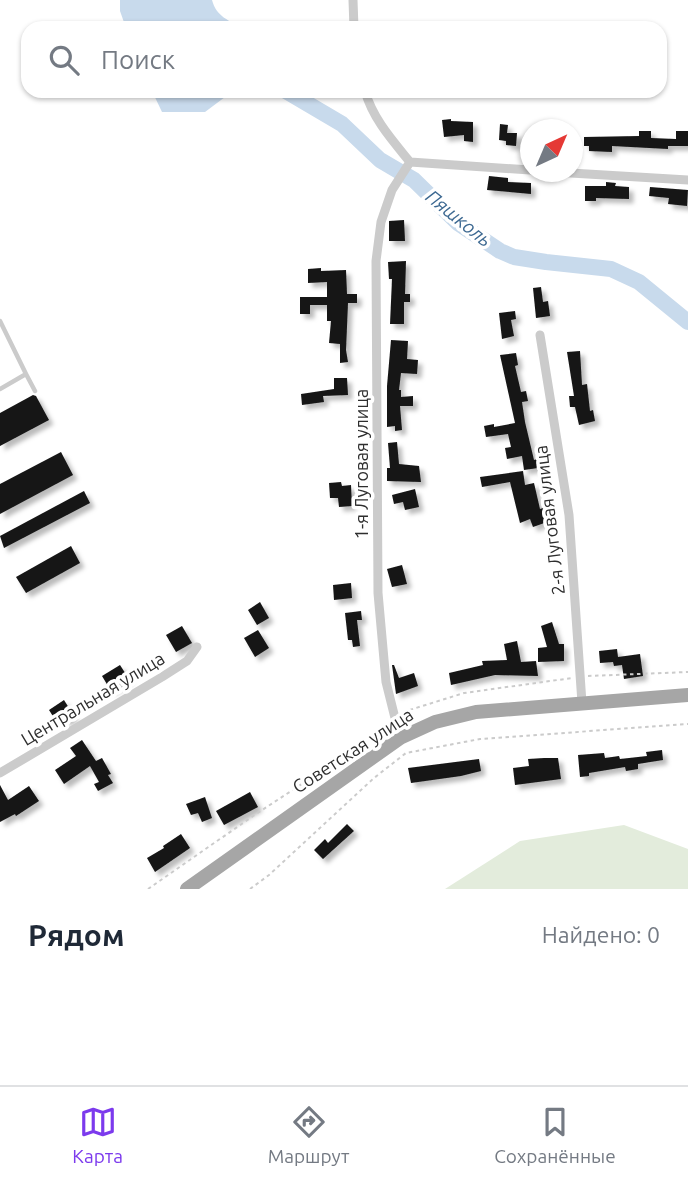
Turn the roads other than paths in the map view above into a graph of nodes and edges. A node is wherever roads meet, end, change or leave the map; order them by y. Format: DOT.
graph roads {
  1 [pos="353,0"];
  2 [pos="354,21"];
  3 [pos="367,98"];
  4 [pos="410,162"];
  5 [pos="520,169"];
  6 [pos="583,174"];
  7 [pos="688,180"];
  8 [pos="0,321"];
  9 [pos="540,335"];
  10 [pos="26,374"];
  11 [pos="0,389"];
  12 [pos="35,391"];
  13 [pos="197,647"];
  14 [pos="688,695"];
  15 [pos="582,703"];
  16 [pos="400,738"];
  17 [pos="0,773"];
  18 [pos="187,889"];
  1 -- 2 [label="street"];
  3 -- 4 [label="street"];
  4 -- 5 [label="street"];
  4 -- 16 [label="street, 1-я Луговая улица"];
  6 -- 7 [label="street"];
  8 -- 10 [label="lane"];
  9 -- 15 [label="street, 2-я Луговая улица"];
  10 -- 11 [label="lane"];
  10 -- 12 [label="lane"];
  13 -- 17 [label="street, Центральная улица"];
  14 -- 15 [label="main road, Советская улица"];
  15 -- 16 [label="main road, Советская улица"];
  16 -- 18 [label="main road, Советская улица"];
}
